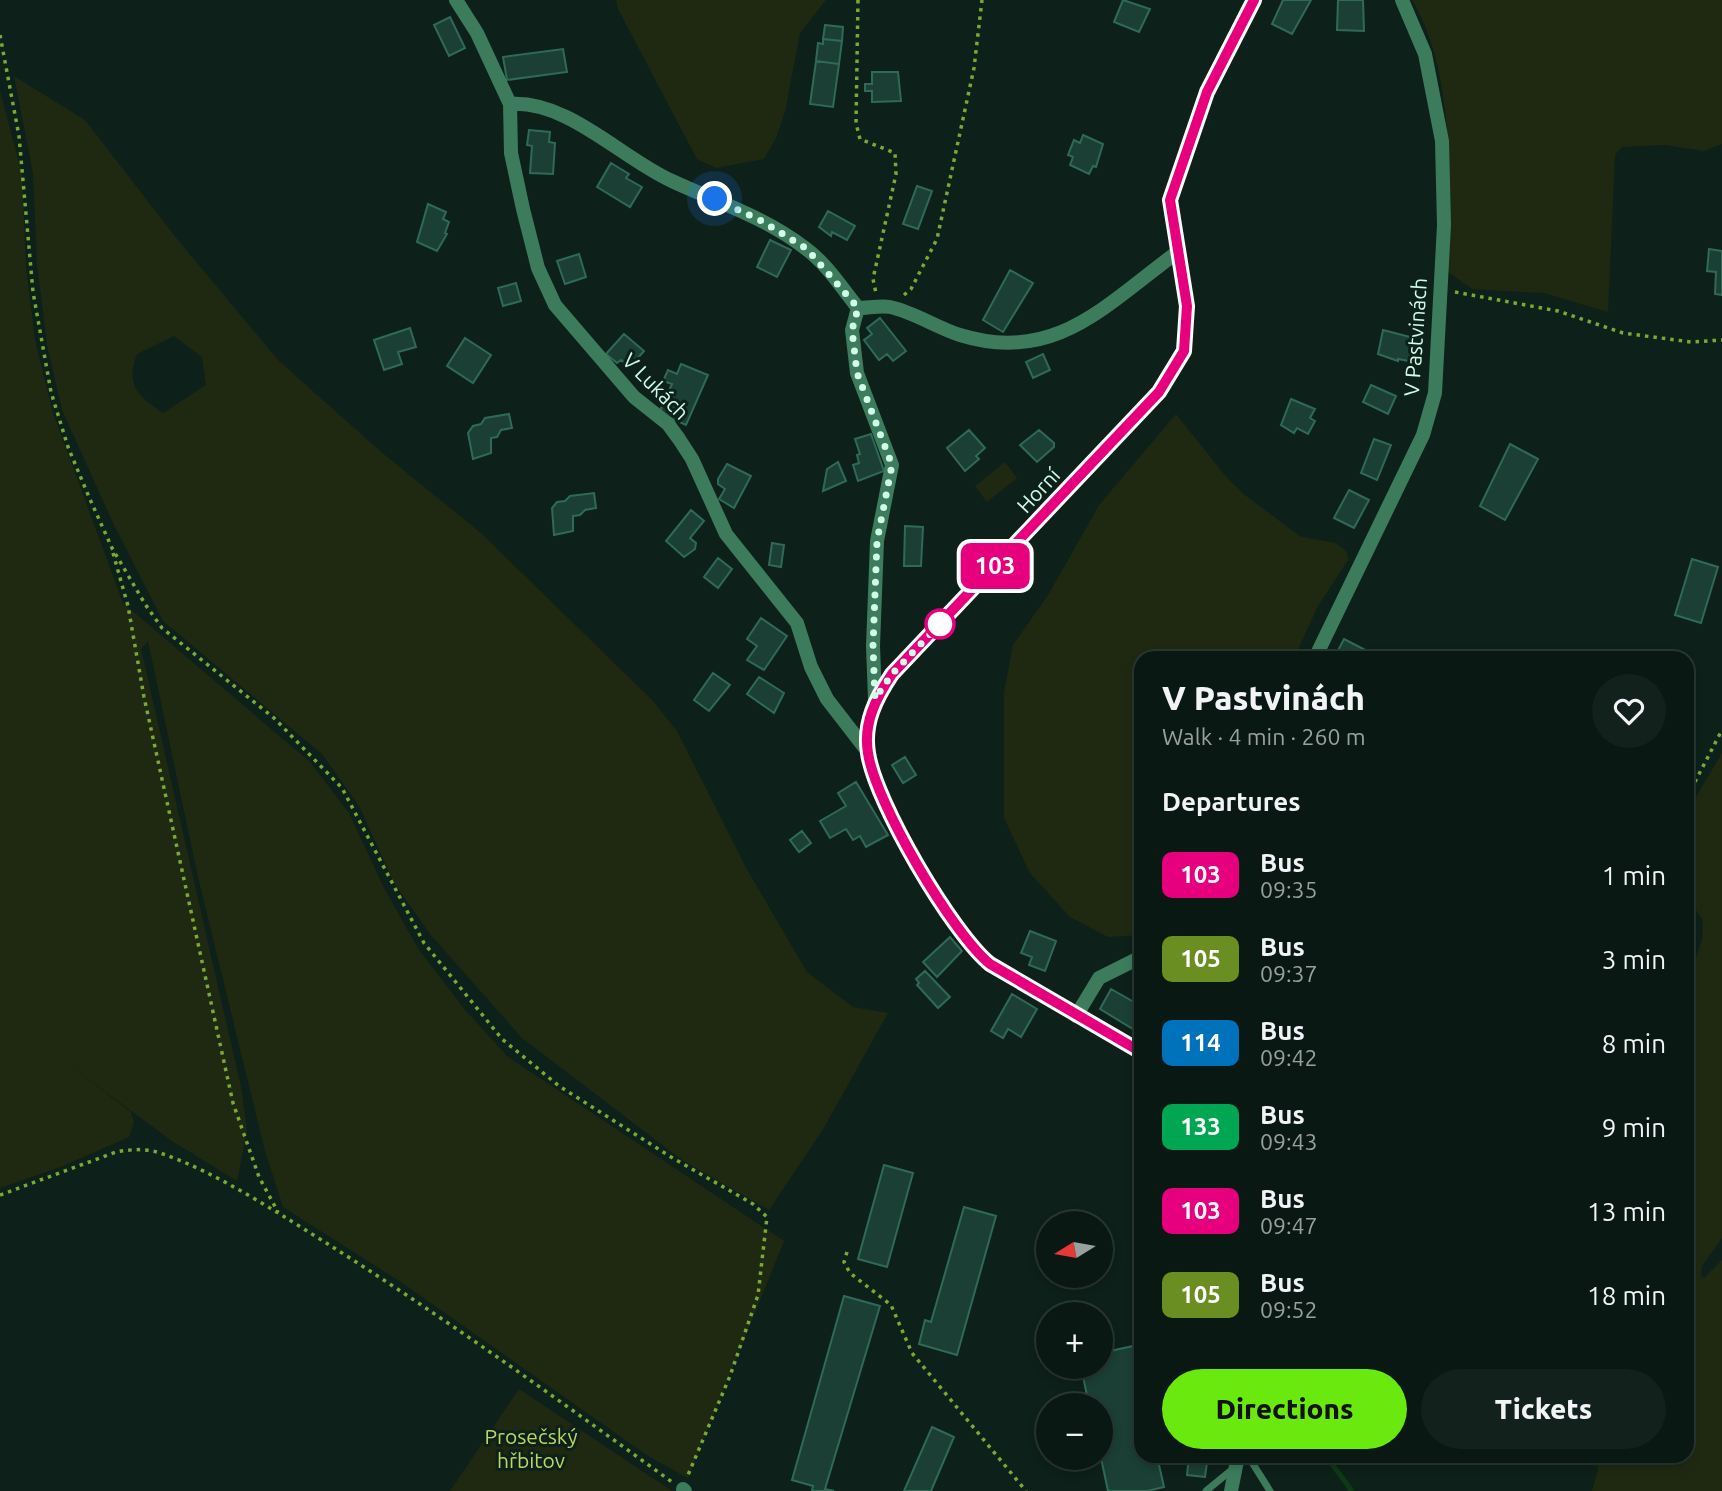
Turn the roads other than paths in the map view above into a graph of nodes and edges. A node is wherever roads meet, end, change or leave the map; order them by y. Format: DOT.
graph roads {
  1 [pos="456,0"];
  2 [pos="1254,0"];
  3 [pos="1402,0"];
  4 [pos="510,104"];
  5 [pos="1178,251"];
  6 [pos="858,308"];
  7 [pos="1318,651"];
  8 [pos="875,699"];
  9 [pos="867,752"];
  10 [pos="1134,960"];
  11 [pos="1076,1016"];
  12 [pos="1134,1048"];
  13 [pos="1235,1463"];
  14 [pos="1236,1463"];
  15 [pos="1252,1463"];
  16 [pos="1206,1491"];
  17 [pos="1231,1491"];
  18 [pos="1270,1491"];
  1 -- 4 [label="street, V Lukách"];
  2 -- 5 [label="street, Horní"];
  3 -- 7 [label="street, V Pastvinách"];
  4 -- 6 [label="street"];
  4 -- 9 [label="street, V Lukách"];
  5 -- 6 [label="street"];
  5 -- 8 [label="street, Horní"];
  6 -- 8 [label="street"];
  8 -- 9 [label="street, Horní"];
  9 -- 11 [label="street, Horní"];
  10 -- 11 [label="street"];
  11 -- 12 [label="street, Horní"];
  13 -- 16 [label="lane"];
  14 -- 17 [label="street"];
  15 -- 18 [label="lane"];
}
